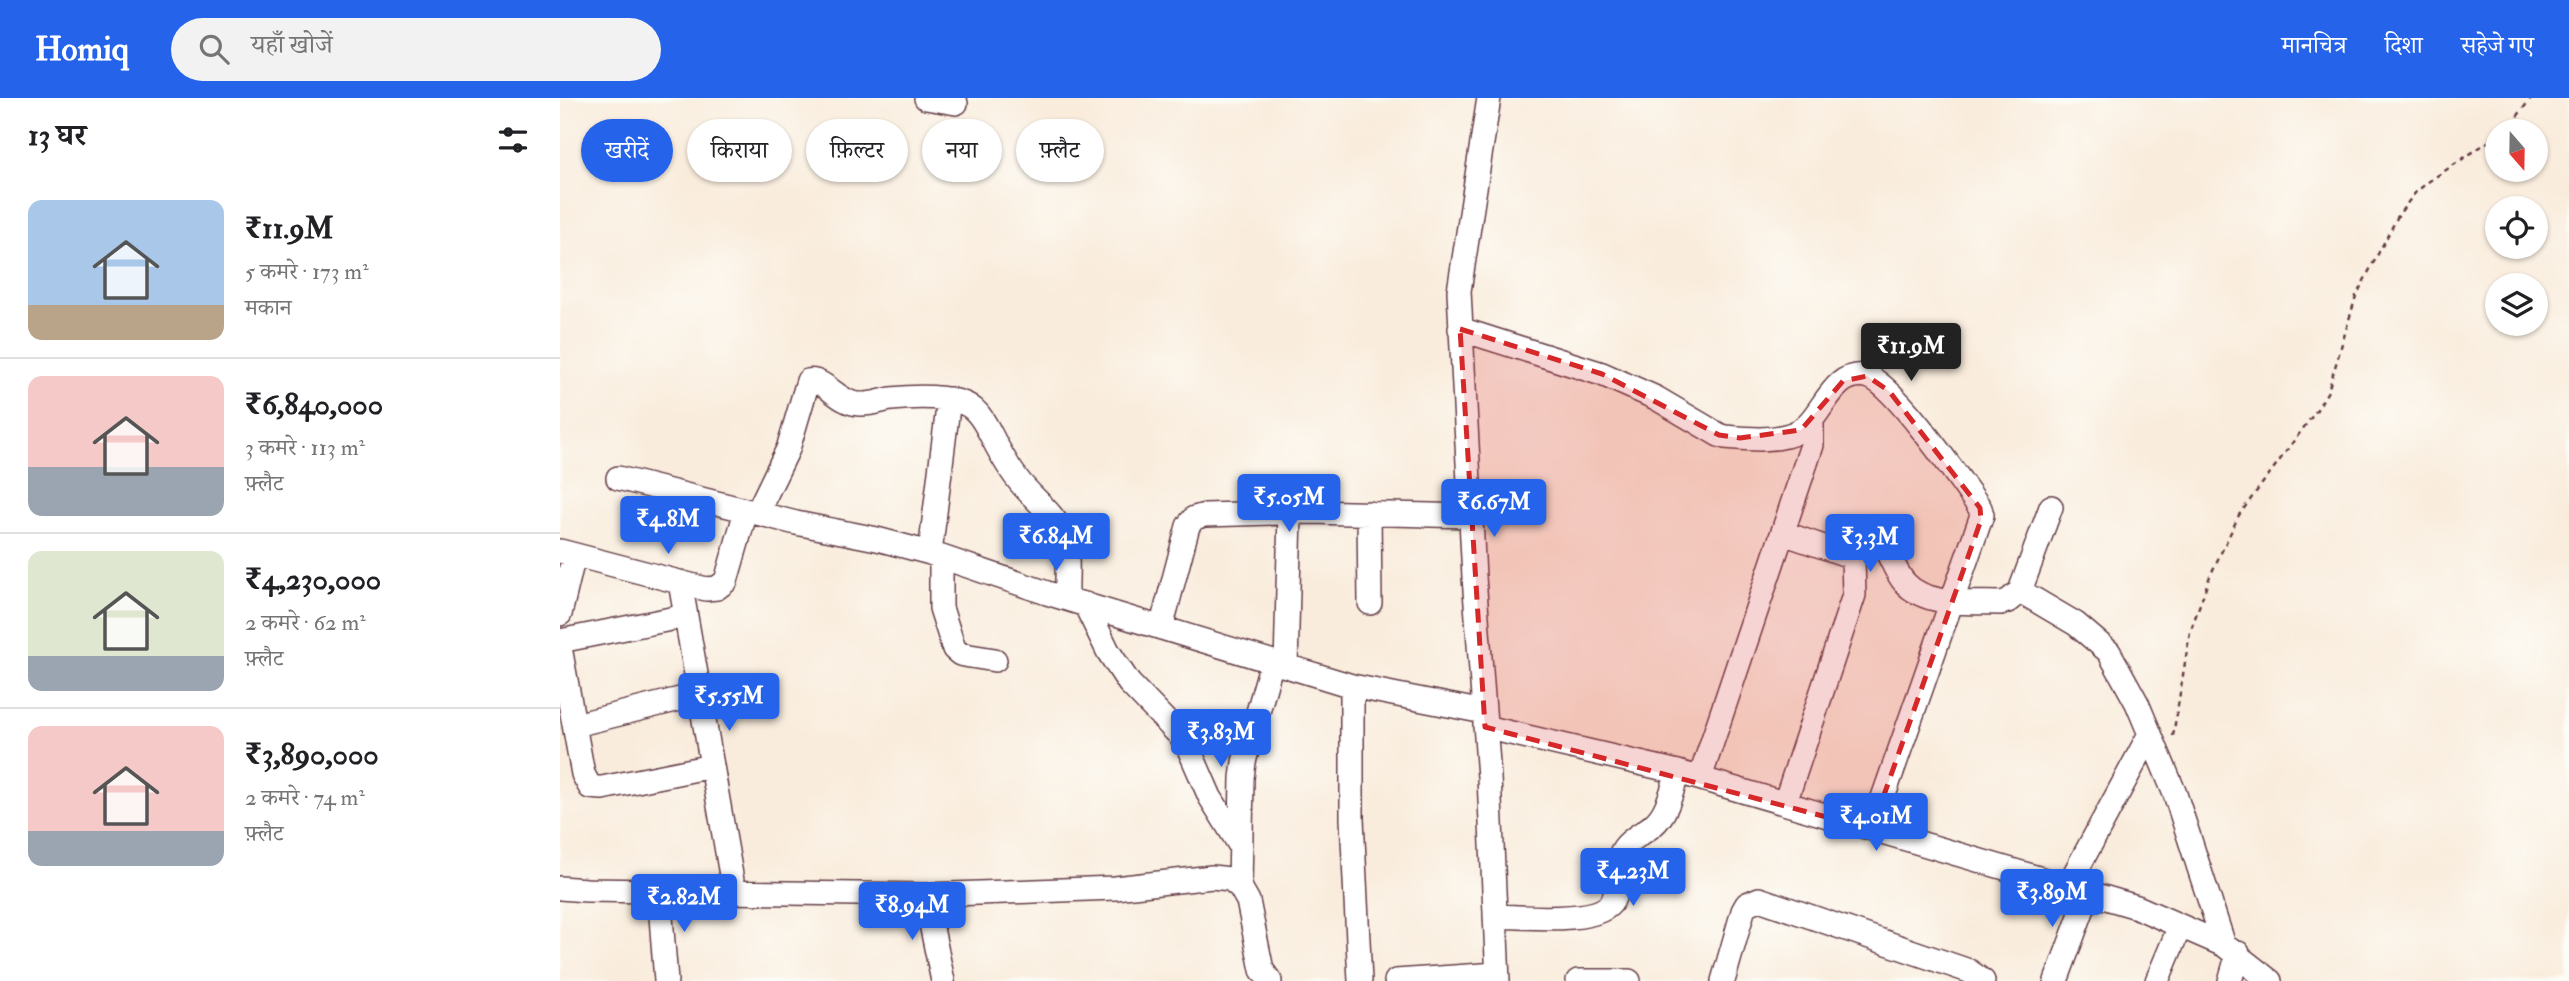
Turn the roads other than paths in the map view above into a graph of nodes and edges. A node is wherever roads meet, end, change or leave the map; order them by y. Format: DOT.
graph roads {
  1 [pos="926,98"];
  2 [pos="1489,98"];
  3 [pos="956,103"];
  4 [pos="1460,328"];
  5 [pos="949,399"];
  6 [pos="1812,421"];
  7 [pos="618,478"];
  8 [pos="2051,507"];
  9 [pos="752,512"];
  10 [pos="1290,513"];
  11 [pos="1369,513"];
  12 [pos="1471,516"];
  13 [pos="1783,533"];
  14 [pos="567,553"];
  15 [pos="936,555"];
  16 [pos="1853,557"];
  17 [pos="680,582"];
  18 [pos="2020,591"];
  19 [pos="1951,601"];
  20 [pos="1076,602"];
  21 [pos="1370,603"];
  22 [pos="560,614"];
  23 [pos="686,616"];
  24 [pos="1161,628"];
  25 [pos="560,640"];
  26 [pos="560,647"];
  27 [pos="995,660"];
  28 [pos="1279,664"];
  29 [pos="1352,686"];
  30 [pos="700,694"];
  31 [pos="1485,719"];
  32 [pos="575,725"];
  33 [pos="2150,734"];
  34 [pos="712,766"];
  35 [pos="1689,775"];
  36 [pos="1785,803"];
  37 [pos="1872,829"];
  38 [pos="1241,847"];
  39 [pos="1240,887"];
  40 [pos="560,888"];
  41 [pos="2079,889"];
  42 [pos="659,891"];
  43 [pos="734,892"];
  44 [pos="925,895"];
  45 [pos="1495,916"];
  46 [pos="2180,926"];
  47 [pos="2231,949"];
  48 [pos="1497,977"];
  49 [pos="666,981"];
  50 [pos="943,981"];
  51 [pos="1270,981"];
  52 [pos="1360,981"];
  53 [pos="1396,981"];
  54 [pos="1578,981"];
  55 [pos="1629,981"];
  56 [pos="1723,981"];
  57 [pos="1983,981"];
  58 [pos="2056,981"];
  59 [pos="2157,981"];
  60 [pos="2230,981"];
  61 [pos="2270,981"];
  1 -- 3 [label="street"];
  2 -- 4 [label="street"];
  4 -- 6 [label="street"];
  4 -- 12 [label="street"];
  5 -- 9 [label="street"];
  5 -- 15 [label="street"];
  5 -- 20 [label="street"];
  6 -- 13 [label="street"];
  6 -- 19 [label="street"];
  7 -- 9 [label="street"];
  8 -- 18 [label="street"];
  9 -- 15 [label="street"];
  9 -- 17 [label="street"];
  10 -- 11 [label="street"];
  10 -- 24 [label="street"];
  10 -- 28 [label="street"];
  11 -- 12 [label="street"];
  11 -- 21 [label="street"];
  12 -- 31 [label="street"];
  13 -- 16 [label="street"];
  13 -- 35 [label="street"];
  14 -- 17 [label="street"];
  14 -- 22 [label="street"];
  15 -- 20 [label="street"];
  15 -- 27 [label="street"];
  16 -- 19 [label="street"];
  16 -- 36 [label="street"];
  17 -- 23 [label="street"];
  18 -- 19 [label="street"];
  18 -- 33 [label="street"];
  19 -- 37 [label="street"];
  20 -- 24 [label="street"];
  20 -- 38 [label="street"];
  23 -- 25 [label="street"];
  23 -- 30 [label="street"];
  24 -- 28 [label="street"];
  26 -- 32 [label="street"];
  28 -- 29 [label="street"];
  28 -- 38 [label="street"];
  29 -- 31 [label="street"];
  29 -- 52 [label="street"];
  30 -- 32 [label="street"];
  30 -- 34 [label="street"];
  31 -- 35 [label="street"];
  31 -- 45 [label="street"];
  32 -- 34 [label="street"];
  33 -- 41 [label="street"];
  33 -- 47 [label="street"];
  34 -- 43 [label="street"];
  35 -- 36 [label="street"];
  35 -- 45 [label="street"];
  36 -- 37 [label="street"];
  37 -- 41 [label="street"];
  38 -- 39 [label="street"];
  39 -- 44 [label="street"];
  39 -- 51 [label="street"];
  40 -- 42 [label="street"];
  41 -- 46 [label="street"];
  41 -- 58 [label="street"];
  42 -- 43 [label="street"];
  42 -- 49 [label="street"];
  43 -- 44 [label="street"];
  44 -- 50 [label="street"];
  45 -- 48 [label="street"];
  46 -- 47 [label="street"];
  46 -- 59 [label="street"];
  47 -- 60 [label="street"];
  47 -- 61 [label="street"];
  48 -- 53 [label="street"];
  54 -- 55 [label="street"];
  56 -- 57 [label="street"];
}
